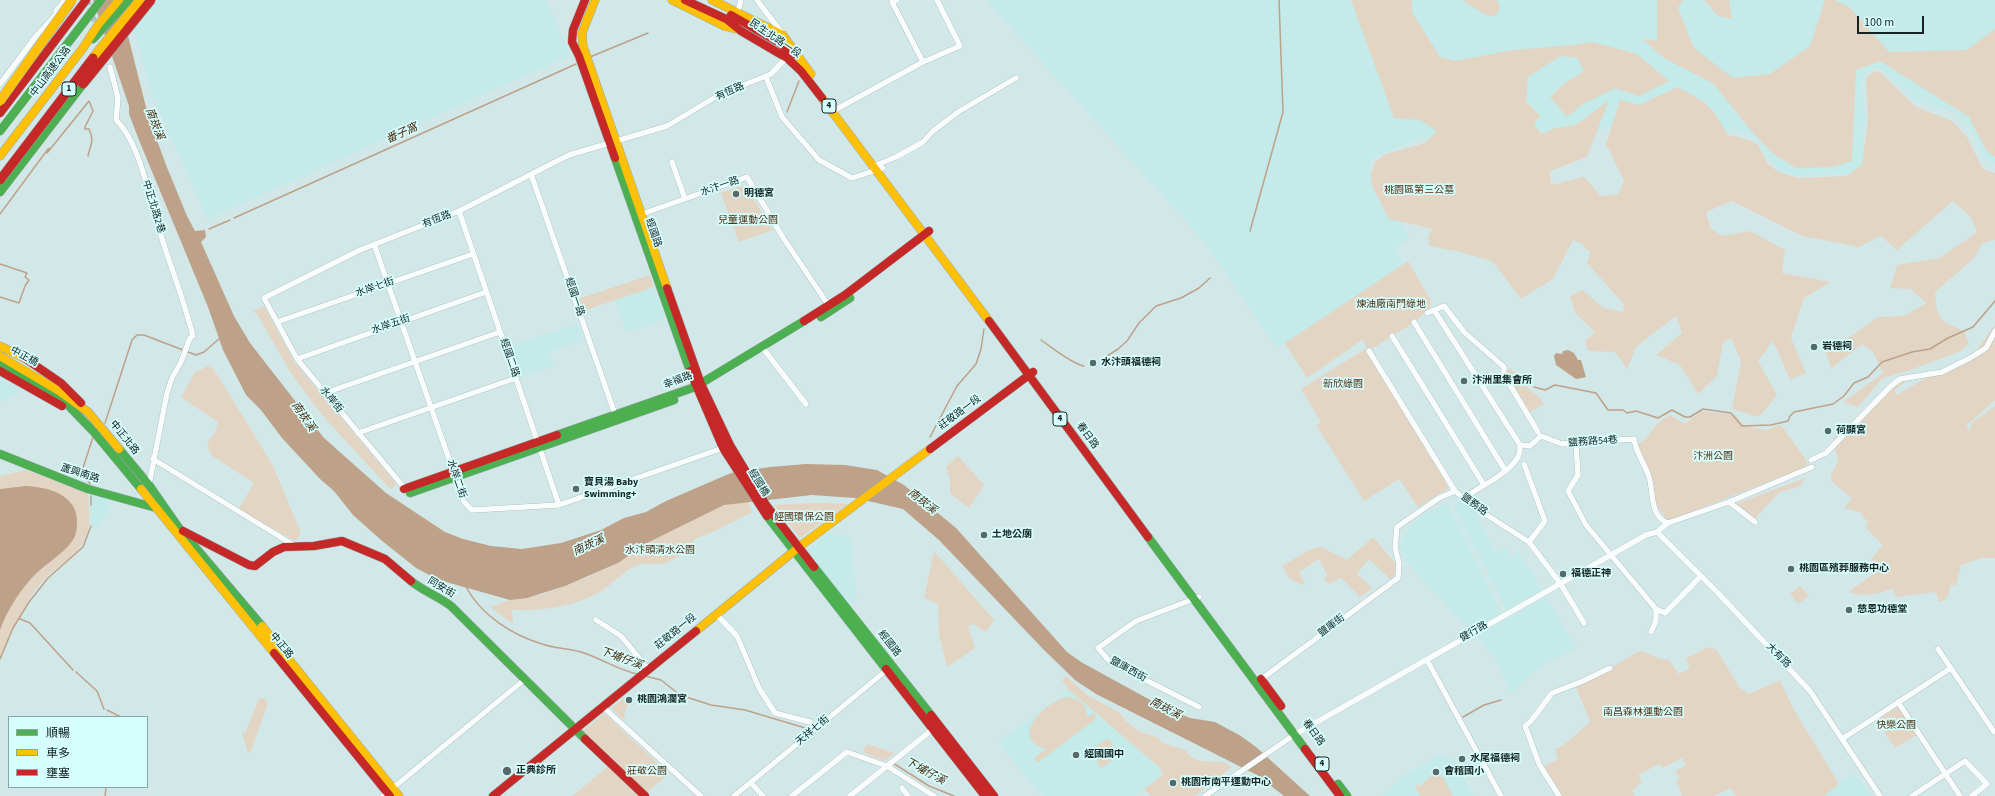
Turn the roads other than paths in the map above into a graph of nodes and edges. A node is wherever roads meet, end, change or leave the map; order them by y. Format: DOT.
graph roads {
  1 [pos="65,0"];
  2 [pos="72,0"];
  3 [pos="78,0"];
  4 [pos="86,0"];
  5 [pos="101,0"];
  6 [pos="140,0"];
  7 [pos="151,0"];
  8 [pos="585,0"];
  9 [pos="595,0"];
  10 [pos="672,0"];
  11 [pos="685,0"];
  12 [pos="698,0"];
  13 [pos="712,0"];
  14 [pos="741,0"];
  15 [pos="757,0"];
  16 [pos="898,0"];
  17 [pos="937,0"];
  18 [pos="125,1"];
  19 [pos="737,15"];
  20 [pos="727,17"];
  21 [pos="740,31"];
  22 [pos="36,35"];
  23 [pos="778,42"];
  24 [pos="791,54"];
  25 [pos="924,62"];
  26 [pos="110,66"];
  27 [pos="766,77"];
  28 [pos="1016,78"];
  29 [pos="0,84"];
  30 [pos="0,95"];
  31 [pos="0,101"];
  32 [pos="836,110"];
  33 [pos="0,113"];
  34 [pos="0,131"];
  35 [pos="612,142"];
  36 [pos="0,156"];
  37 [pos="672,162"];
  38 [pos="879,167"];
  39 [pos="531,174"];
  40 [pos="0,180"];
  41 [pos="0,192"];
  42 [pos="684,199"];
  43 [pos="459,211"];
  44 [pos="638,215"];
  45 [pos="928,234"];
  46 [pos="374,244"];
  47 [pos="473,254"];
  48 [pos="388,284"];
  49 [pos="486,292"];
  50 [pos="264,298"];
  51 [pos="830,308"];
  52 [pos="1434,310"];
  53 [pos="1427,313"];
  54 [pos="277,322"];
  55 [pos="401,322"];
  56 [pos="1414,322"];
  57 [pos="1995,331"];
  58 [pos="500,332"];
  59 [pos="1392,336"];
  60 [pos="0,341"];
  61 [pos="0,346"];
  62 [pos="764,349"];
  63 [pos="1369,351"];
  64 [pos="0,356"];
  65 [pos="297,359"];
  66 [pos="28,360"];
  67 [pos="415,362"];
  68 [pos="0,364"];
  69 [pos="0,371"];
  70 [pos="1030,374"];
  71 [pos="516,378"];
  72 [pos="37,381"];
  73 [pos="699,388"];
  74 [pos="325,393"];
  75 [pos="806,404"];
  76 [pos="431,408"];
  77 [pos="88,412"];
  78 [pos="80,418"];
  79 [pos="616,418"];
  80 [pos="1538,432"];
  81 [pos="358,433"];
  82 [pos="1576,444"];
  83 [pos="539,445"];
  84 [pos="1520,445"];
  85 [pos="723,448"];
  86 [pos="0,454"];
  87 [pos="153,459"];
  88 [pos="1811,460"];
  89 [pos="1524,464"];
  90 [pos="1812,467"];
  91 [pos="740,469"];
  92 [pos="1505,470"];
  93 [pos="455,475"];
  94 [pos="149,484"];
  95 [pos="1484,485"];
  96 [pos="407,491"];
  97 [pos="1455,491"];
  98 [pos="1462,498"];
  99 [pos="1729,502"];
  100 [pos="559,505"];
  101 [pos="764,506"];
  102 [pos="156,509"];
  103 [pos="1755,522"];
  104 [pos="1668,523"];
  105 [pos="178,528"];
  106 [pos="1657,532"];
  107 [pos="1529,542"];
  108 [pos="295,546"];
  109 [pos="796,550"];
  110 [pos="1610,555"];
  111 [pos="1701,576"];
  112 [pos="1560,583"];
  113 [pos="1196,598"];
  114 [pos="1656,609"];
  115 [pos="716,614"];
  116 [pos="596,620"];
  117 [pos="1584,623"];
  118 [pos="1650,632"];
  119 [pos="1938,649"];
  120 [pos="1427,660"];
  121 [pos="889,668"];
  122 [pos="1610,668"];
  123 [pos="1951,668"];
  124 [pos="647,670"];
  125 [pos="524,680"];
  126 [pos="1259,681"];
  127 [pos="1898,702"];
  128 [pos="602,706"];
  129 [pos="1199,708"];
  130 [pos="574,729"];
  131 [pos="933,729"];
  132 [pos="814,730"];
  133 [pos="1994,732"];
  134 [pos="1293,735"];
  135 [pos="1842,739"];
  136 [pos="890,763"];
  137 [pos="1946,774"];
  138 [pos="751,783"];
  139 [pos="902,788"];
  140 [pos="389,793"];
  141 [pos="400,796"];
  142 [pos="493,796"];
  143 [pos="645,796"];
  144 [pos="701,796"];
  145 [pos="734,796"];
  146 [pos="763,796"];
  147 [pos="792,796"];
  148 [pos="850,796"];
  149 [pos="908,796"];
  150 [pos="934,796"];
  151 [pos="985,796"];
  152 [pos="994,796"];
  153 [pos="1205,796"];
  154 [pos="1345,796"];
  155 [pos="1501,796"];
  156 [pos="1559,796"];
  157 [pos="1880,796"];
  158 [pos="1912,796"];
  159 [pos="1960,796"];
  160 [pos="1972,796"];
  1 -- 22 [label="street"];
  1 -- 22 [label="street"];
  2 -- 31 [label="main road, bridge"];
  3 -- 30 [label="main road"];
  4 -- 33 [label="main road"];
  5 -- 34 [label="main road, 中山高速公路"];
  6 -- 40 [label="main road, 1, bridge"];
  7 -- 41 [label="main road, bridge"];
  8 -- 35 [label="main road, 經國路"];
  9 -- 35 [label="main road, 經國路"];
  10 -- 21 [label="main road, 4"];
  11 -- 20 [label="main road, 4"];
  12 -- 20 [label="main road, 4"];
  13 -- 19 [label="main road, 4"];
  14 -- 19 [label="street"];
  15 -- 23 [label="street, 民生北路一段"];
  16 -- 25 [label="street"];
  17 -- 25 [label="street"];
  18 -- 36 [label="main road, 中山高速公路 / 1"];
  19 -- 20 [label="main road, 民生北路一段 / 4"];
  19 -- 21 [label="street, 民生北路一段"];
  19 -- 23 [label="main road, 4"];
  20 -- 21 [label="main road, 4"];
  21 -- 23 [label="main road, 民生北路一段 / 4"];
  22 -- 29 [label="street"];
  23 -- 24 [label="main road, 民生北路一段 / 4"];
  23 -- 24 [label="main road, 4"];
  24 -- 27 [label="street, 有恆路"];
  24 -- 32 [label="main road, 民生北路一段 / 4"];
  24 -- 32 [label="main road, 民生北路一段 / 4"];
  25 -- 32 [label="street"];
  26 -- 87 [label="street, 中正北路2巷"];
  27 -- 35 [label="street, 有恆路"];
  27 -- 38 [label="street"];
  28 -- 38 [label="street"];
  32 -- 38 [label="main road, 民生北路一段 / 4"];
  35 -- 39 [label="street, 有恆路"];
  35 -- 44 [label="main road, 經國路"];
  37 -- 42 [label="street"];
  38 -- 45 [label="main road, 春日路 / 4"];
  39 -- 43 [label="street, 有恆路"];
  39 -- 79 [label="street, 經國一路"];
  42 -- 44 [label="street, 水汴一路"];
  42 -- 51 [label="street, 水汴一路"];
  43 -- 46 [label="street, 有恆路"];
  43 -- 47 [label="street, 經國二路"];
  44 -- 73 [label="main road, 經國路"];
  45 -- 51 [label="main road, 幸福路"];
  45 -- 70 [label="main road, 春日路 / 4"];
  46 -- 48 [label="street, 水岸二街"];
  46 -- 50 [label="street, 有恆路"];
  47 -- 48 [label="street, 水岸七街"];
  47 -- 49 [label="street, 經國二路"];
  48 -- 54 [label="street, 水岸七街"];
  48 -- 55 [label="street, 水岸二街"];
  49 -- 55 [label="street, 水岸五街"];
  49 -- 58 [label="street, 經國二路"];
  50 -- 54 [label="street, 水岸街"];
  51 -- 62 [label="main road, 幸福路"];
  52 -- 53 [label="street"];
  52 -- 80 [label="street"];
  52 -- 84 [label="street"];
  54 -- 65 [label="street, 水岸街"];
  55 -- 65 [label="street, 水岸五街"];
  55 -- 67 [label="street, 水岸二街"];
  56 -- 92 [label="street"];
  57 -- 88 [label="street"];
  58 -- 67 [label="street"];
  58 -- 71 [label="street, 經國二路"];
  59 -- 95 [label="street"];
  60 -- 66 [label="main road"];
  61 -- 66 [label="main road"];
  62 -- 73 [label="main road, 幸福路"];
  62 -- 75 [label="street"];
  63 -- 97 [label="street, 鹽務路"];
  64 -- 72 [label="main road, 中正橋"];
  65 -- 74 [label="street, 水岸街"];
  66 -- 77 [label="main road"];
  67 -- 74 [label="street"];
  67 -- 76 [label="street, 水岸二街"];
  68 -- 72 [label="main road, 中正橋"];
  69 -- 78 [label="main road"];
  70 -- 109 [label="main road, 莊敬路一段"];
  70 -- 113 [label="main road, 春日路 / 4"];
  71 -- 76 [label="street"];
  71 -- 83 [label="street, 經國二路"];
  72 -- 77 [label="main road, 中正北路"];
  72 -- 78 [label="main road, 中正北路"];
  73 -- 79 [label="main road, 幸福路"];
  73 -- 85 [label="main road, 經國路"];
  73 -- 91 [label="main road, 經國路"];
  74 -- 81 [label="street, 水岸街"];
  76 -- 81 [label="street"];
  76 -- 93 [label="street, 水岸二街"];
  77 -- 94 [label="main road, 中正北路"];
  78 -- 102 [label="main road, 中正北路"];
  79 -- 83 [label="main road, 幸福路"];
  81 -- 96 [label="street, 水岸街"];
  82 -- 84 [label="street, 鹽務路54巷"];
  82 -- 104 [label="street, 鹽務路54巷"];
  82 -- 110 [label="street"];
  83 -- 93 [label="main road, 幸福路"];
  83 -- 100 [label="street, 經國二路"];
  84 -- 92 [label="street"];
  85 -- 91 [label="main road, 經國路"];
  85 -- 100 [label="street, 水岸二街"];
  86 -- 102 [label="main road, 蘆興南路"];
  87 -- 94 [label="street, 中正北路2巷"];
  87 -- 108 [label="street"];
  89 -- 107 [label="street"];
  90 -- 99 [label="street"];
  91 -- 101 [label="main road, 經國橋"];
  92 -- 95 [label="street"];
  93 -- 96 [label="main road, 幸福路"];
  93 -- 100 [label="street, 水岸二街"];
  94 -- 105 [label="main road, 中正北路"];
  95 -- 98 [label="street"];
  97 -- 98 [label="street, 鹽務路"];
  97 -- 126 [label="street, 鹽庫街"];
  98 -- 107 [label="street, 鹽務路"];
  99 -- 103 [label="street"];
  99 -- 104 [label="street"];
  101 -- 109 [label="main road, 經國路"];
  102 -- 140 [label="main road, 中正路"];
  104 -- 106 [label="street, 健行路"];
  105 -- 108 [label="main road, 同安街"];
  105 -- 140 [label="main road, 中正路"];
  106 -- 110 [label="street, 健行路"];
  106 -- 111 [label="street, 大有路"];
  107 -- 112 [label="street, 鹽務路"];
  108 -- 125 [label="main road, 同安街"];
  109 -- 115 [label="main road, 莊敬路一段"];
  109 -- 121 [label="main road, 經國路"];
  110 -- 112 [label="street, 健行路"];
  110 -- 114 [label="street"];
  111 -- 114 [label="street"];
  111 -- 135 [label="street, 大有路"];
  112 -- 117 [label="street, 鹽務路"];
  112 -- 120 [label="street, 健行路"];
  113 -- 126 [label="main road, 春日路 / 4"];
  113 -- 129 [label="street, 鹽庫西街"];
  114 -- 118 [label="street"];
  115 -- 124 [label="main road, 莊敬路一段"];
  115 -- 132 [label="street"];
  116 -- 124 [label="street"];
  119 -- 123 [label="street"];
  120 -- 134 [label="street, 健行路"];
  120 -- 155 [label="street"];
  121 -- 131 [label="main road, 經國路"];
  121 -- 132 [label="street, 天祥七街"];
  121 -- 152 [label="main road, 經國路"];
  122 -- 156 [label="street"];
  123 -- 127 [label="street"];
  123 -- 133 [label="street"];
  124 -- 128 [label="main road, 莊敬路一段"];
  125 -- 130 [label="main road, 同安街"];
  125 -- 140 [label="street"];
  126 -- 134 [label="main road, 春日路 / 4"];
  127 -- 135 [label="street"];
  127 -- 137 [label="street"];
  128 -- 130 [label="main road, 莊敬路一段"];
  128 -- 144 [label="street"];
  130 -- 142 [label="main road, 莊敬路一段"];
  130 -- 143 [label="main road, 同安街"];
  131 -- 136 [label="street"];
  131 -- 151 [label="main road, 經國路"];
  132 -- 138 [label="street, 天祥七街"];
  134 -- 153 [label="street, 健行路"];
  134 -- 154 [label="main road, 春日路 / 4"];
  135 -- 157 [label="street, 大有路"];
  136 -- 147 [label="street"];
  136 -- 148 [label="street"];
  136 -- 150 [label="street"];
  137 -- 158 [label="street"];
  137 -- 159 [label="street"];
  137 -- 160 [label="street"];
  138 -- 145 [label="street, 天祥七街"];
  138 -- 146 [label="street"];
  139 -- 149 [label="street"];
  140 -- 141 [label="main road, 中正路"];
}
